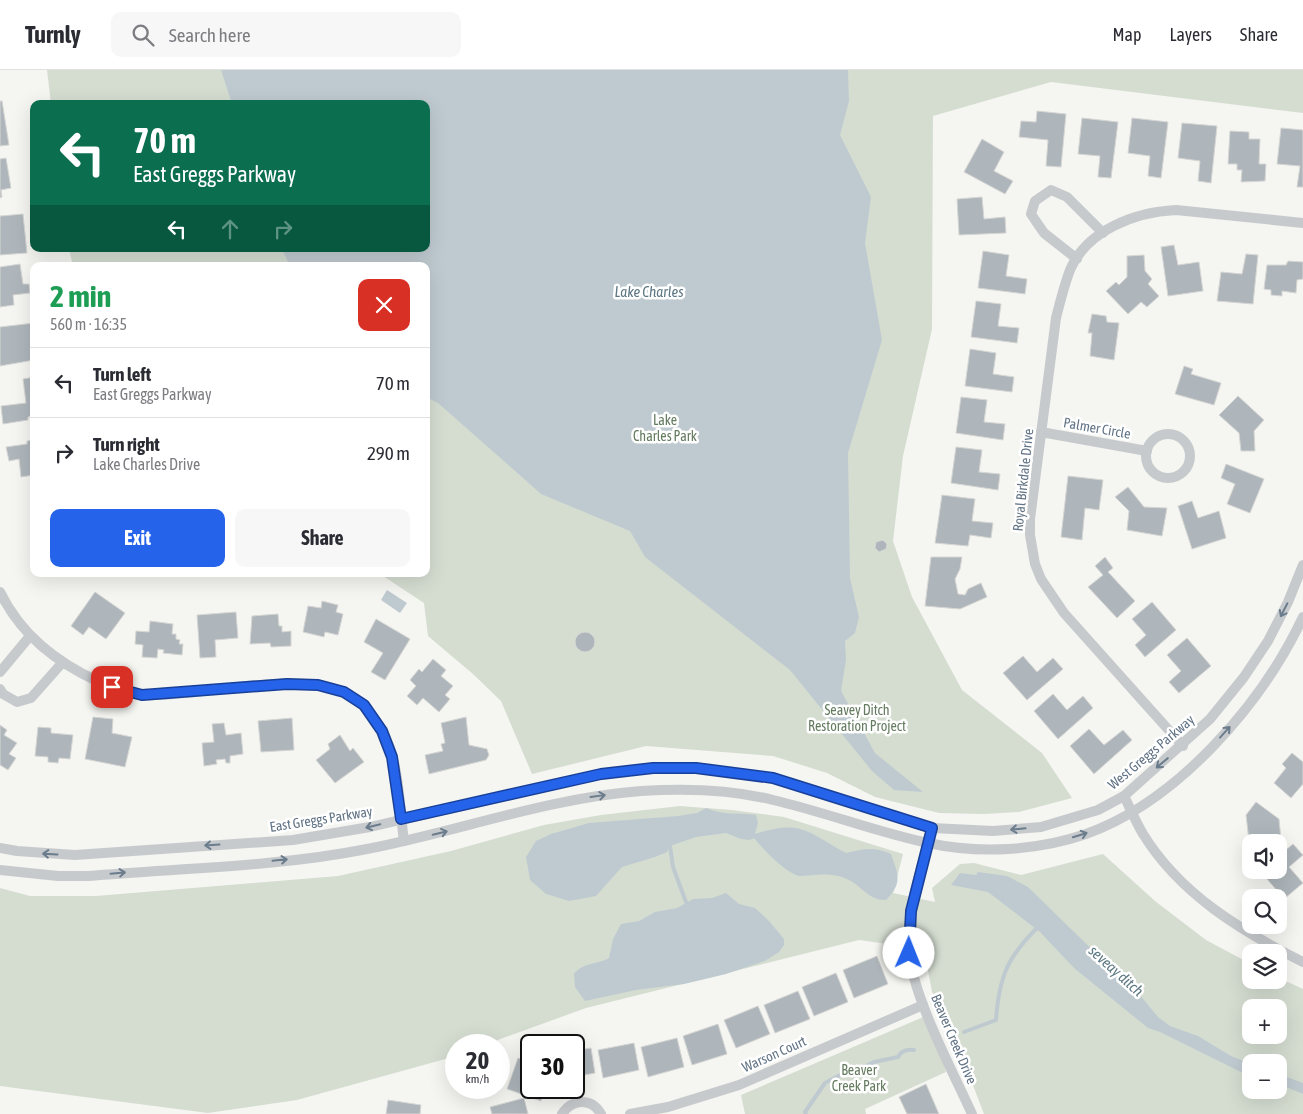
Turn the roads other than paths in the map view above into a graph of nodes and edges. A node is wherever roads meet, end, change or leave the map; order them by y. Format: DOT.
graph roads {
  1 [pos="1303,223"];
  2 [pos="1103,233"];
  3 [pos="1077,259"];
  4 [pos="1041,432"];
  5 [pos="1147,451"];
  6 [pos="1303,565"];
  7 [pos="0,592"];
  8 [pos="1303,617"];
  9 [pos="30,636"];
  10 [pos="62,663"];
  11 [pos="0,672"];
  12 [pos="0,689"];
  13 [pos="1183,746"];
  14 [pos="1124,796"];
  15 [pos="1132,811"];
  16 [pos="401,819"];
  17 [pos="932,828"];
  18 [pos="404,841"];
  19 [pos="928,843"];
  20 [pos="0,848"];
  21 [pos="0,870"];
  22 [pos="1303,962"];
  23 [pos="923,1004"];
  24 [pos="562,1114"];
  25 [pos="601,1114"];
  26 [pos="630,1114"];
  27 [pos="972,1114"];
  1 -- 2 [label="street, Royal Birkdale Drive"];
  2 -- 3 [label="street, Royal Birkdale Drive"];
  2 -- 3 [label="street"];
  3 -- 4 [label="street, Royal Birkdale Drive"];
  4 -- 5 [label="street, Palmer Circle"];
  4 -- 13 [label="street, Royal Birkdale Drive"];
  5 -- 5 [label="street, Palmer Circle"];
  6 -- 13 [label="street, West Greggs Parkway, one-way"];
  7 -- 9 [label="street"];
  15 -- 8 [label="street, one-way"];
  9 -- 10 [label="street"];
  9 -- 11 [label="street"];
  10 -- 12 [label="street"];
  10 -- 16 [label="street"];
  13 -- 14 [label="street, West Greggs Parkway, one-way"];
  14 -- 15 [label="street"];
  14 -- 17 [label="street, West Greggs Parkway, one-way"];
  19 -- 15 [label="street, one-way"];
  15 -- 22 [label="street"];
  16 -- 17 [label="street, East Greggs Parkway"];
  16 -- 18 [label="street"];
  16 -- 20 [label="street, East Greggs Parkway, one-way"];
  17 -- 19 [label="street, Beaver Creek Drive"];
  18 -- 19 [label="street, one-way"];
  21 -- 18 [label="street, one-way"];
  19 -- 23 [label="street, Beaver Creek Drive"];
  23 -- 26 [label="street, Warson Court"];
  23 -- 27 [label="street, Beaver Creek Drive"];
  24 -- 25 [label="street"];
}
